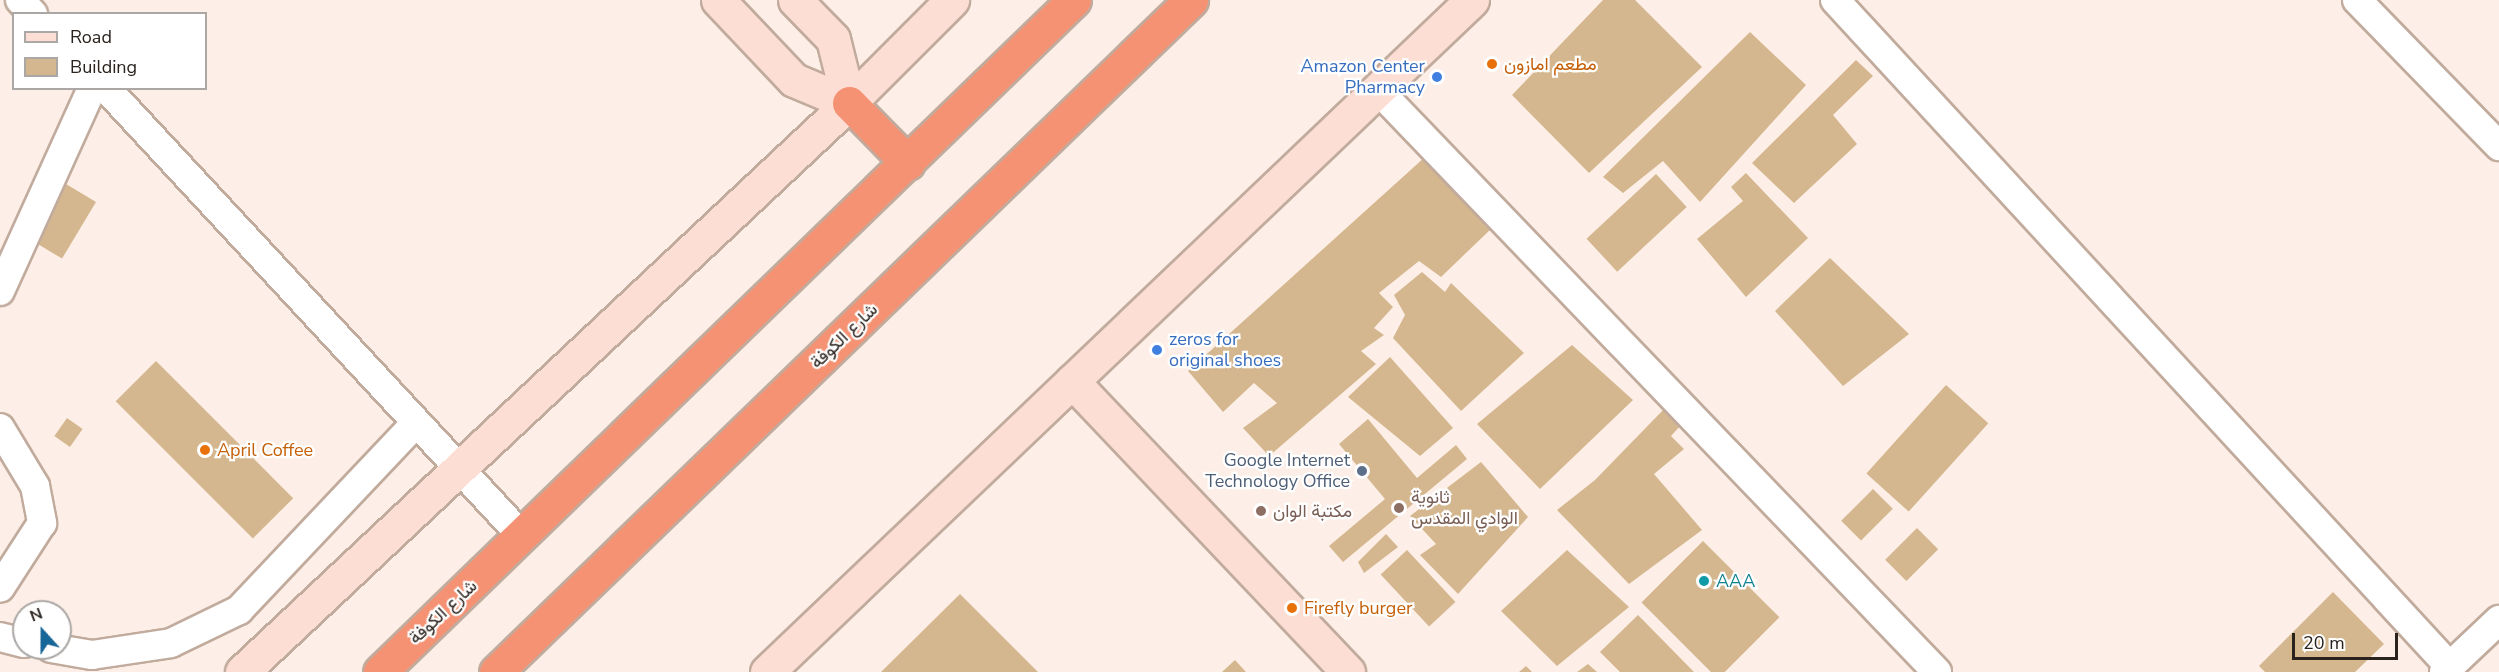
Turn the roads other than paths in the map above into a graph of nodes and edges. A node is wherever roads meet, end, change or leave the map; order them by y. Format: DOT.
graph roads {
  1 [pos="20,0"];
  2 [pos="718,0"];
  3 [pos="795,0"];
  4 [pos="952,0"];
  5 [pos="1074,0"];
  6 [pos="1191,0"];
  7 [pos="1472,0"];
  8 [pos="1835,0"];
  9 [pos="2357,0"];
  10 [pos="31,12"];
  11 [pos="91,90"];
  12 [pos="108,90"];
  13 [pos="1378,90"];
  14 [pos="849,103"];
  15 [pos="2499,146"];
  16 [pos="908,163"];
  17 [pos="0,291"];
  18 [pos="1072,381"];
  19 [pos="416,423"];
  20 [pos="0,428"];
  21 [pos="457,467"];
  22 [pos="523,537"];
  23 [pos="0,588"];
  24 [pos="2499,620"];
  25 [pos="72,652"];
  26 [pos="2447,669"];
  27 [pos="242,672"];
  28 [pos="380,672"];
  29 [pos="496,672"];
  30 [pos="767,672"];
  31 [pos="1348,672"];
  32 [pos="1937,672"];
  1 -- 10 [label="street"];
  2 -- 14 [label="street"];
  3 -- 14 [label="street"];
  4 -- 14 [label="street"];
  5 -- 16 [label="highway, شارع الكوفة"];
  6 -- 29 [label="highway, شارع الكوفة"];
  7 -- 13 [label="street"];
  8 -- 26 [label="street"];
  9 -- 15 [label="street"];
  11 -- 17 [label="street"];
  12 -- 19 [label="street"];
  13 -- 18 [label="street"];
  13 -- 32 [label="street"];
  14 -- 16 [label="highway"];
  14 -- 21 [label="street"];
  16 -- 22 [label="highway, شارع الكوفة"];
  18 -- 30 [label="street"];
  18 -- 31 [label="street"];
  19 -- 21 [label="street"];
  19 -- 25 [label="street"];
  20 -- 23 [label="street"];
  21 -- 22 [label="street"];
  21 -- 27 [label="street"];
  22 -- 28 [label="highway, شارع الكوفة"];
  24 -- 26 [label="street"];
}
